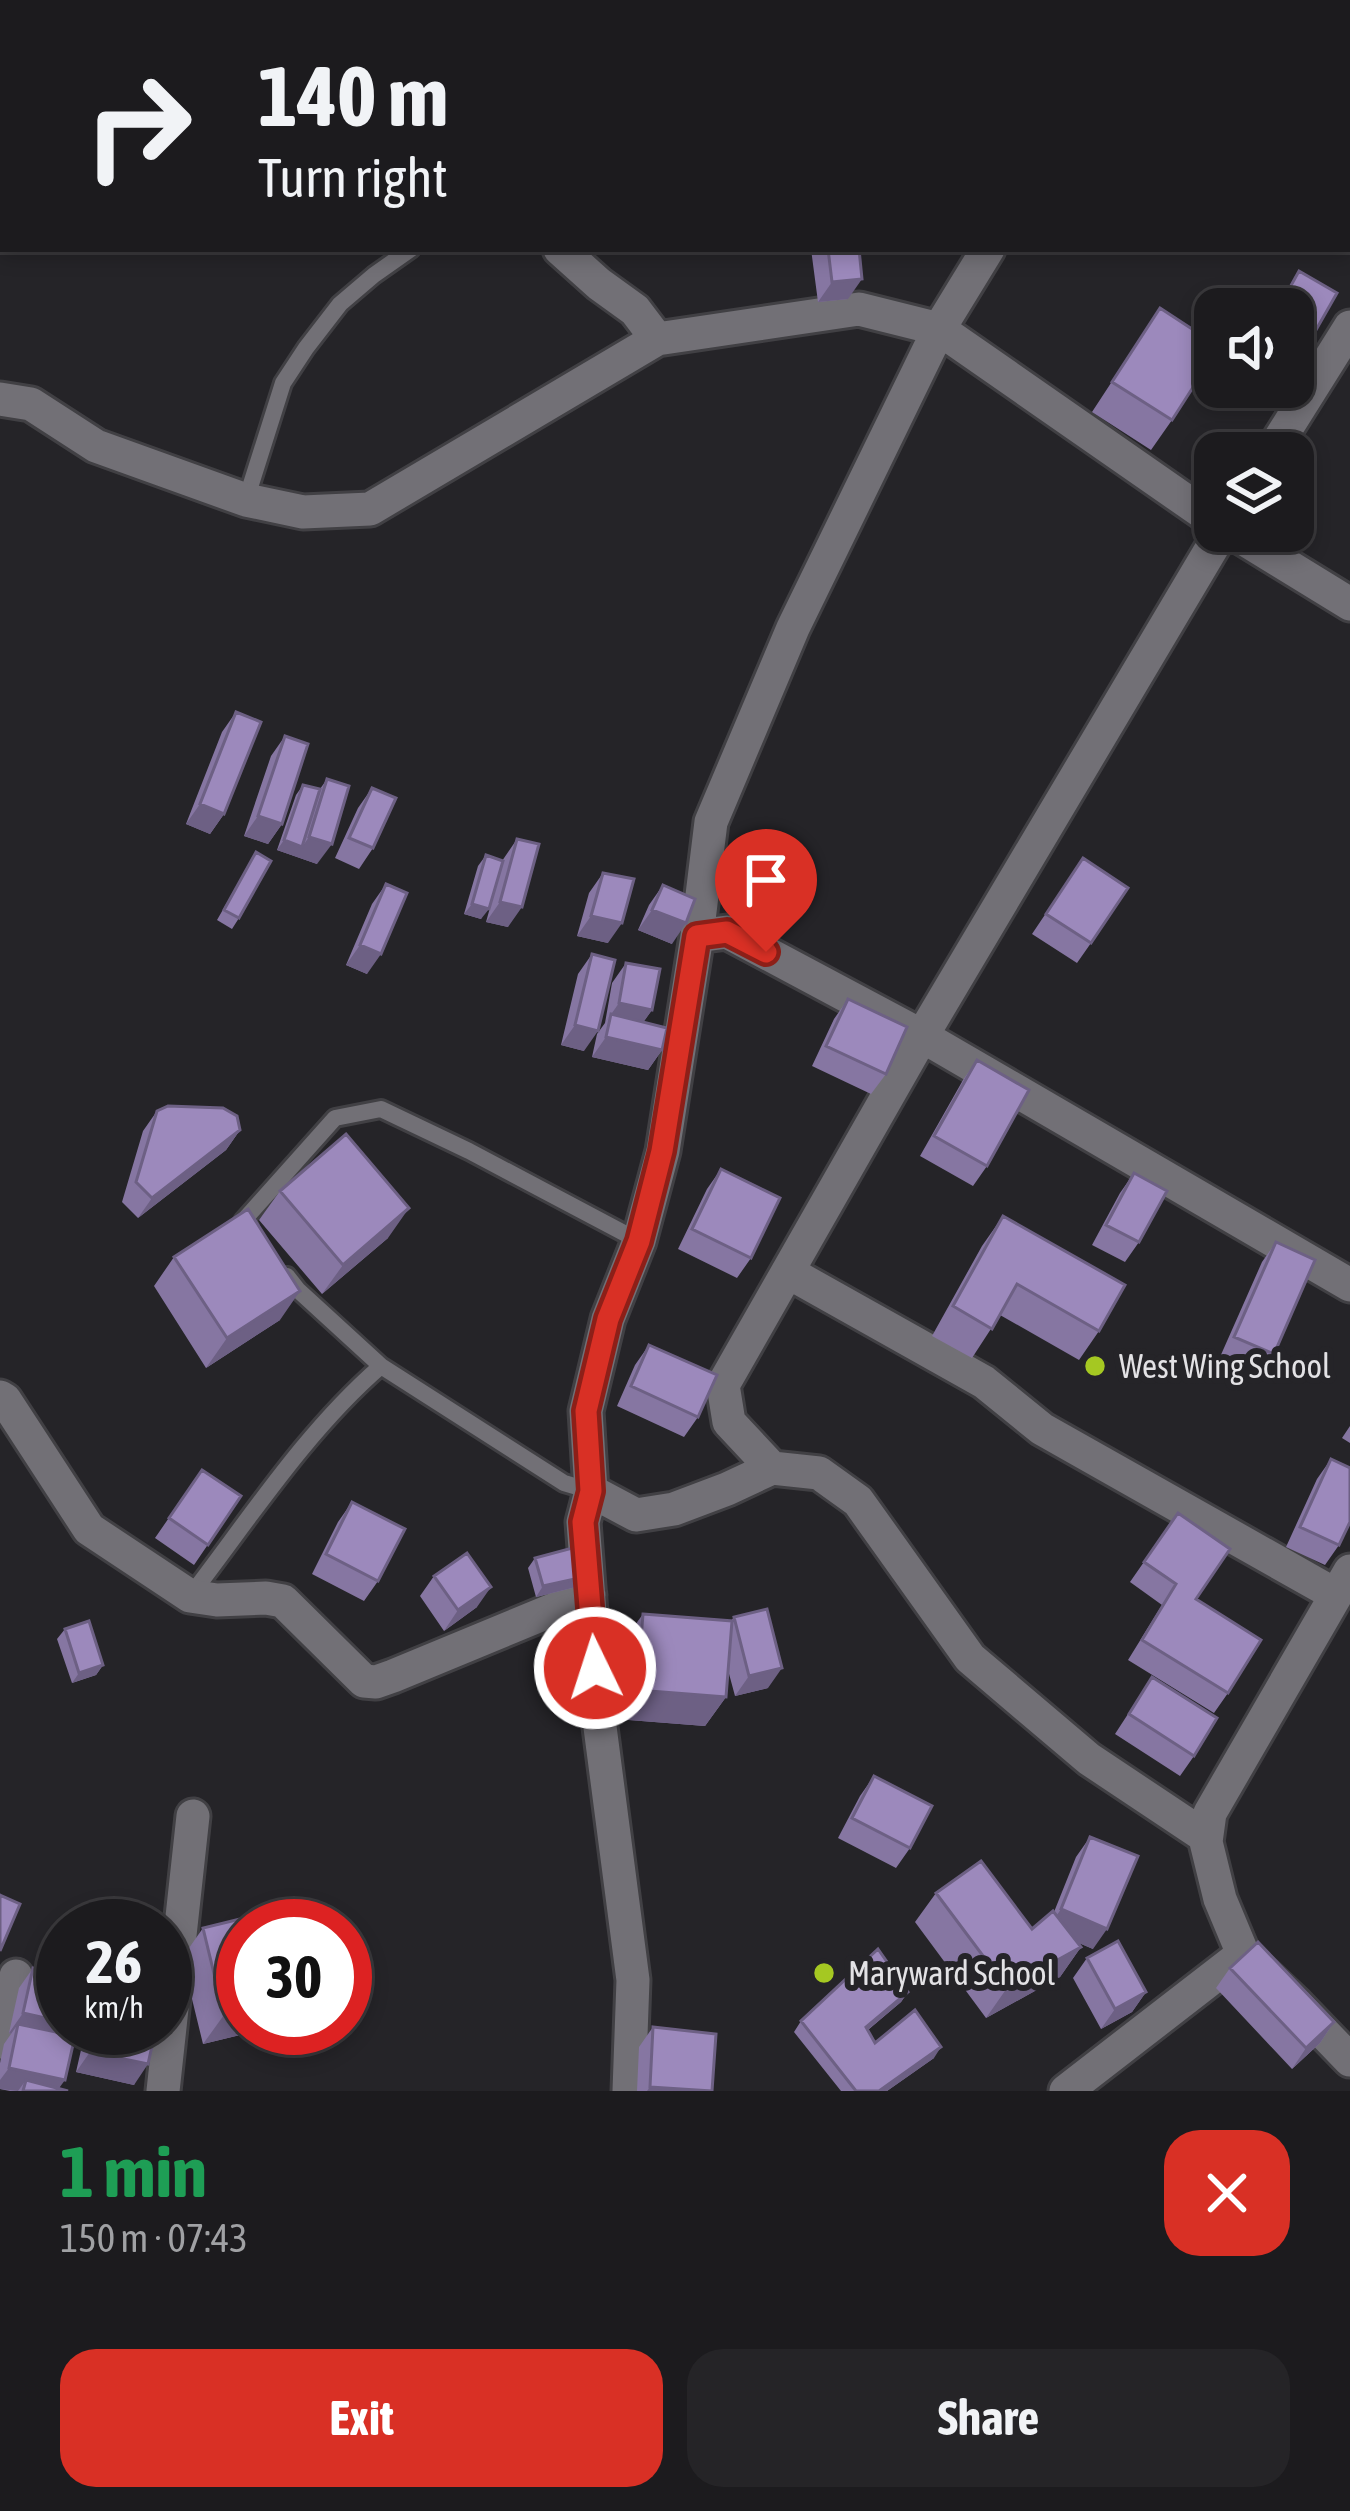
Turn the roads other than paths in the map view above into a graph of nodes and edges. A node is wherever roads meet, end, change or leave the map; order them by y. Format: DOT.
graph roads {
  1 [pos="407,252"];
  2 [pos="563,252"];
  3 [pos="986,252"];
  4 [pos="1350,327"];
  5 [pos="938,329"];
  6 [pos="657,340"];
  7 [pos="0,399"];
  8 [pos="1284,432"];
  9 [pos="246,500"];
  10 [pos="1194,506"];
  11 [pos="1213,552"];
  12 [pos="1262,552"];
  13 [pos="1350,604"];
  14 [pos="697,936"];
  15 [pos="922,1036"];
  16 [pos="257,1238"];
  17 [pos="639,1241"];
  18 [pos="270,1256"];
  19 [pos="788,1272"];
  20 [pos="1350,1285"];
  21 [pos="381,1366"];
  22 [pos="0,1397"];
  23 [pos="772,1468"];
  24 [pos="591,1491"];
  25 [pos="1343,1583"];
  26 [pos="589,1595"];
  27 [pos="190,1596"];
  28 [pos="193,1816"];
  29 [pos="1206,1837"];
  30 [pos="1243,1954"];
  31 [pos="16,1976"];
  32 [pos="0,2042"];
  33 [pos="1350,2060"];
  34 [pos="163,2091"];
  35 [pos="629,2091"];
  36 [pos="1066,2091"];
  1 -- 9 [label="lane"];
  2 -- 6 [label="street"];
  3 -- 5 [label="street"];
  4 -- 8 [label="street"];
  5 -- 6 [label="street"];
  5 -- 10 [label="street"];
  5 -- 14 [label="street"];
  6 -- 9 [label="street"];
  7 -- 9 [label="street"];
  11 -- 15 [label="street"];
  12 -- 13 [label="street"];
  14 -- 15 [label="street"];
  14 -- 17 [label="street"];
  15 -- 19 [label="street"];
  15 -- 20 [label="street"];
  16 -- 17 [label="lane"];
  17 -- 24 [label="street"];
  18 -- 21 [label="lane"];
  19 -- 23 [label="street"];
  19 -- 25 [label="street"];
  21 -- 24 [label="lane"];
  21 -- 27 [label="lane"];
  22 -- 27 [label="street"];
  23 -- 24 [label="street"];
  23 -- 29 [label="street"];
  24 -- 26 [label="street"];
  25 -- 29 [label="street"];
  26 -- 27 [label="street"];
  26 -- 35 [label="street"];
  28 -- 34 [label="street"];
  29 -- 30 [label="street"];
  30 -- 33 [label="street"];
  30 -- 36 [label="street"];
  31 -- 32 [label="street"];
}
